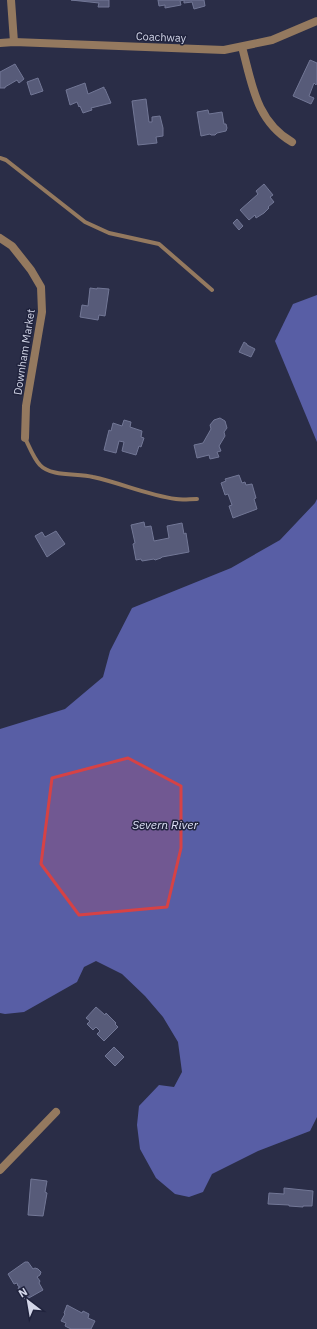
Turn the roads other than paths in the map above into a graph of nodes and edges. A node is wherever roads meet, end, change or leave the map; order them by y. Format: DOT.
graph roads {
  1 [pos="12,0"];
  2 [pos="317,21"];
  3 [pos="14,42"];
  4 [pos="0,43"];
  5 [pos="242,47"];
  6 [pos="292,142"];
  7 [pos="0,158"];
  8 [pos="0,238"];
  9 [pos="212,290"];
  10 [pos="25,438"];
  11 [pos="197,499"];
  12 [pos="56,1112"];
  13 [pos="0,1170"];
  1 -- 3 [label="street"];
  2 -- 5 [label="street, Coachway"];
  3 -- 4 [label="street, Coachway"];
  3 -- 5 [label="street, Coachway"];
  5 -- 6 [label="street"];
  7 -- 9 [label="lane"];
  8 -- 10 [label="street, Downham Market"];
  10 -- 11 [label="lane"];
  12 -- 13 [label="street"];
}
